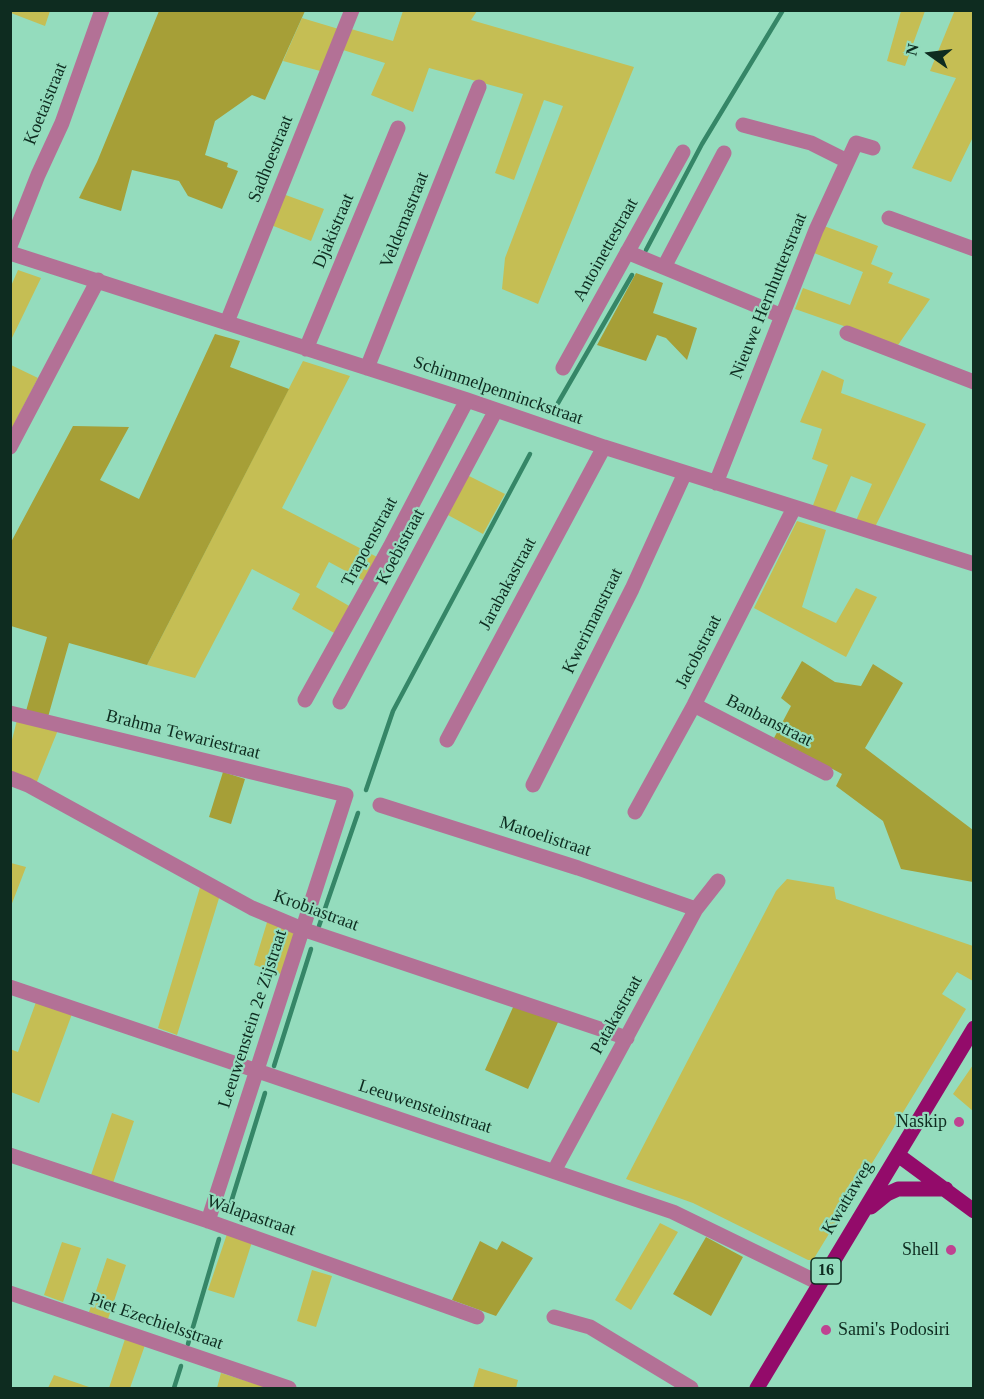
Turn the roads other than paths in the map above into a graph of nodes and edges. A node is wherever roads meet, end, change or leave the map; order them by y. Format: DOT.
graph roads {
  1 [pos="102,10"];
  2 [pos="352,10"];
  3 [pos="479,87"];
  4 [pos="743,124"];
  5 [pos="398,128"];
  6 [pos="873,148"];
  7 [pos="683,152"];
  8 [pos="724,153"];
  9 [pos="847,161"];
  10 [pos="889,218"];
  11 [pos="10,246"];
  12 [pos="974,249"];
  13 [pos="627,252"];
  14 [pos="10,253"];
  15 [pos="664,267"];
  16 [pos="98,280"];
  17 [pos="782,315"];
  18 [pos="227,322"];
  19 [pos="846,333"];
  20 [pos="306,349"];
  21 [pos="368,368"];
  22 [pos="563,368"];
  23 [pos="974,382"];
  24 [pos="467,400"];
  25 [pos="496,410"];
  26 [pos="10,447"];
  27 [pos="604,447"];
  28 [pos="685,473"];
  29 [pos="716,483"];
  30 [pos="794,508"];
  31 [pos="974,564"];
  32 [pos="305,700"];
  33 [pos="340,702"];
  34 [pos="693,705"];
  35 [pos="10,713"];
  36 [pos="447,740"];
  37 [pos="826,773"];
  38 [pos="10,778"];
  39 [pos="533,785"];
  40 [pos="346,795"];
  41 [pos="380,805"];
  42 [pos="635,812"];
  43 [pos="718,881"];
  44 [pos="696,909"];
  45 [pos="302,929"];
  46 [pos="10,987"];
  47 [pos="974,1029"];
  48 [pos="627,1038"];
  49 [pos="256,1071"];
  50 [pos="10,1155"];
  51 [pos="898,1155"];
  52 [pos="554,1171"];
  53 [pos="946,1190"];
  54 [pos="974,1211"];
  55 [pos="858,1218"];
  56 [pos="207,1221"];
  57 [pos="819,1283"];
  58 [pos="10,1293"];
  59 [pos="477,1317"];
  60 [pos="554,1317"];
  61 [pos="289,1389"];
  62 [pos="690,1389"];
  63 [pos="757,1389"];
  1 -- 11 [label="street, Koetaistraat"];
  2 -- 18 [label="street, Sadhoestraat"];
  3 -- 21 [label="street, Veldemastraat"];
  4 -- 9 [label="street"];
  5 -- 20 [label="street, Djakistraat"];
  6 -- 9 [label="street, Nieuwe Hernhutterstraat"];
  7 -- 13 [label="street, Antoinettestraat"];
  8 -- 15 [label="street"];
  9 -- 17 [label="street, Nieuwe Hernhutterstraat"];
  10 -- 12 [label="street"];
  13 -- 15 [label="street"];
  13 -- 22 [label="street, Antoinettestraat"];
  14 -- 16 [label="street, Schimmelpenninckstraat"];
  15 -- 17 [label="street"];
  16 -- 18 [label="street, Schimmelpenninckstraat"];
  16 -- 26 [label="street"];
  17 -- 29 [label="street, Nieuwe Hernhutterstraat"];
  18 -- 20 [label="street, Schimmelpenninckstraat"];
  19 -- 23 [label="street"];
  20 -- 21 [label="street, Schimmelpenninckstraat"];
  21 -- 24 [label="street, Schimmelpenninckstraat"];
  24 -- 25 [label="street, Schimmelpenninckstraat"];
  24 -- 32 [label="street, Trapoenstraat"];
  25 -- 27 [label="street, Schimmelpenninckstraat"];
  25 -- 33 [label="street, Koebistraat"];
  27 -- 28 [label="street, Schimmelpenninckstraat"];
  27 -- 36 [label="street, Jarabakastraat"];
  28 -- 29 [label="street, Schimmelpenninckstraat"];
  28 -- 39 [label="street, Kwerimanstraat"];
  29 -- 30 [label="street, Schimmelpenninckstraat"];
  30 -- 31 [label="street, Schimmelpenninckstraat"];
  30 -- 34 [label="street, Jacobstraat"];
  34 -- 37 [label="street, Banbanstraat"];
  34 -- 42 [label="street, Jacobstraat"];
  35 -- 40 [label="street, Brahma Tewariestraat"];
  38 -- 45 [label="street, Krobiastraat"];
  40 -- 45 [label="street, Leeuwenstein 2e Zijstraat"];
  41 -- 44 [label="street, Matoelistraat"];
  43 -- 44 [label="street, Patakastraat"];
  44 -- 48 [label="street, Patakastraat"];
  45 -- 48 [label="street, Krobiastraat"];
  45 -- 49 [label="street, Leeuwenstein 2e Zijstraat"];
  46 -- 49 [label="street, Leeuwensteinstraat"];
  47 -- 51 [label="main road, Kwattaweg / 16"];
  48 -- 52 [label="street, Patakastraat"];
  49 -- 52 [label="street, Leeuwensteinstraat"];
  49 -- 56 [label="street, Leeuwenstein 2e Zijstraat"];
  50 -- 56 [label="street, Walapastraat"];
  51 -- 53 [label="main road"];
  51 -- 55 [label="main road, Kwattaweg / 16"];
  52 -- 57 [label="street, Leeuwensteinstraat"];
  53 -- 54 [label="main road"];
  53 -- 55 [label="main road"];
  55 -- 57 [label="main road, Kwattaweg / 16"];
  56 -- 59 [label="street, Walapastraat"];
  57 -- 63 [label="main road, Kwattaweg / 16"];
  58 -- 61 [label="street, Piet Ezechielsstraat"];
  60 -- 62 [label="street"];
}
